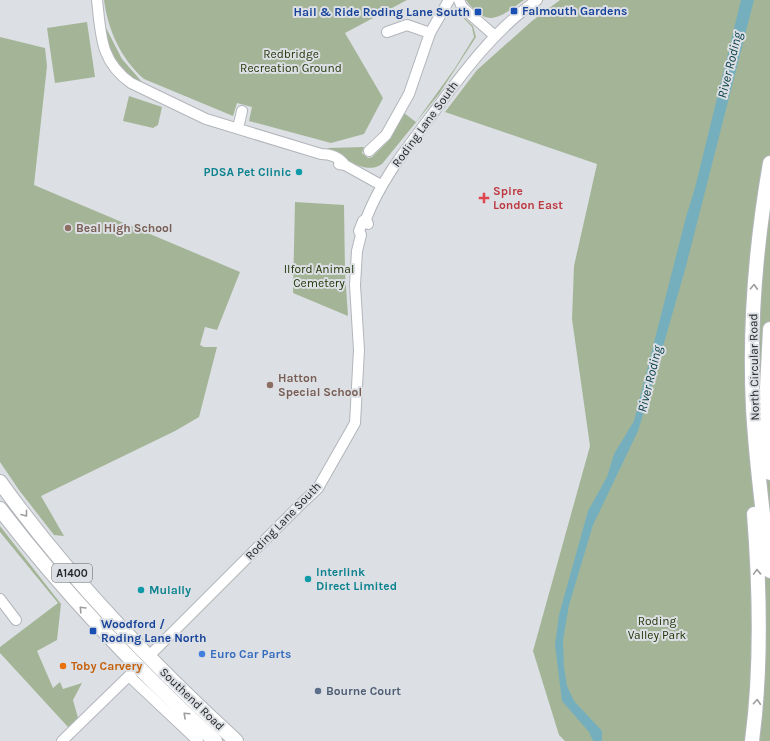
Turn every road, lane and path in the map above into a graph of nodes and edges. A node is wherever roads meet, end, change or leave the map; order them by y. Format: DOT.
graph roads {
  1 [pos="97,0"];
  2 [pos="449,0"];
  3 [pos="459,0"];
  4 [pos="536,0"];
  5 [pos="387,32"];
  6 [pos="430,33"];
  7 [pos="495,36"];
  8 [pos="242,111"];
  9 [pos="238,128"];
  10 [pos="369,151"];
  11 [pos="770,163"];
  12 [pos="381,185"];
  13 [pos="770,329"];
  14 [pos="757,452"];
  15 [pos="770,473"];
  16 [pos="0,483"];
  17 [pos="0,509"];
  18 [pos="770,571"];
  19 [pos="2,605"];
  20 [pos="16,620"];
  21 [pos="148,657"];
  22 [pos="134,671"];
  23 [pos="65,740"];
  24 [pos="198,741"];
  25 [pos="215,741"];
  26 [pos="236,741"];
  27 [pos="752,741"];
  1 -- 9 [label="street"];
  2 -- 6 [label="street, Roding Lane South"];
  3 -- 7 [label="street"];
  4 -- 7 [label="street, Roding Lane South"];
  5 -- 6 [label="street"];
  6 -- 10 [label="street, Roding Lane South"];
  7 -- 12 [label="street, Roding Lane South"];
  8 -- 9 [label="street"];
  9 -- 12 [label="street"];
  14 -- 11 [label="highway, North Circular Road, one-way"];
  12 -- 21 [label="street, Roding Lane South"];
  13 -- 15 [label="highway, North Circular Road"];
  14 -- 18 [label="highway, North Circular Road"];
  27 -- 14 [label="highway, one-way"];
  16 -- 21 [label="highway, A1400, one-way"];
  22 -- 17 [label="highway, A1400, one-way"];
  19 -- 20 [label="street"];
  21 -- 26 [label="highway, Southend Road / A1400"];
  22 -- 23 [label="street"];
  22 -- 24 [label="street"];
  25 -- 22 [label="highway, Southend Road / A1400, one-way"];
}
